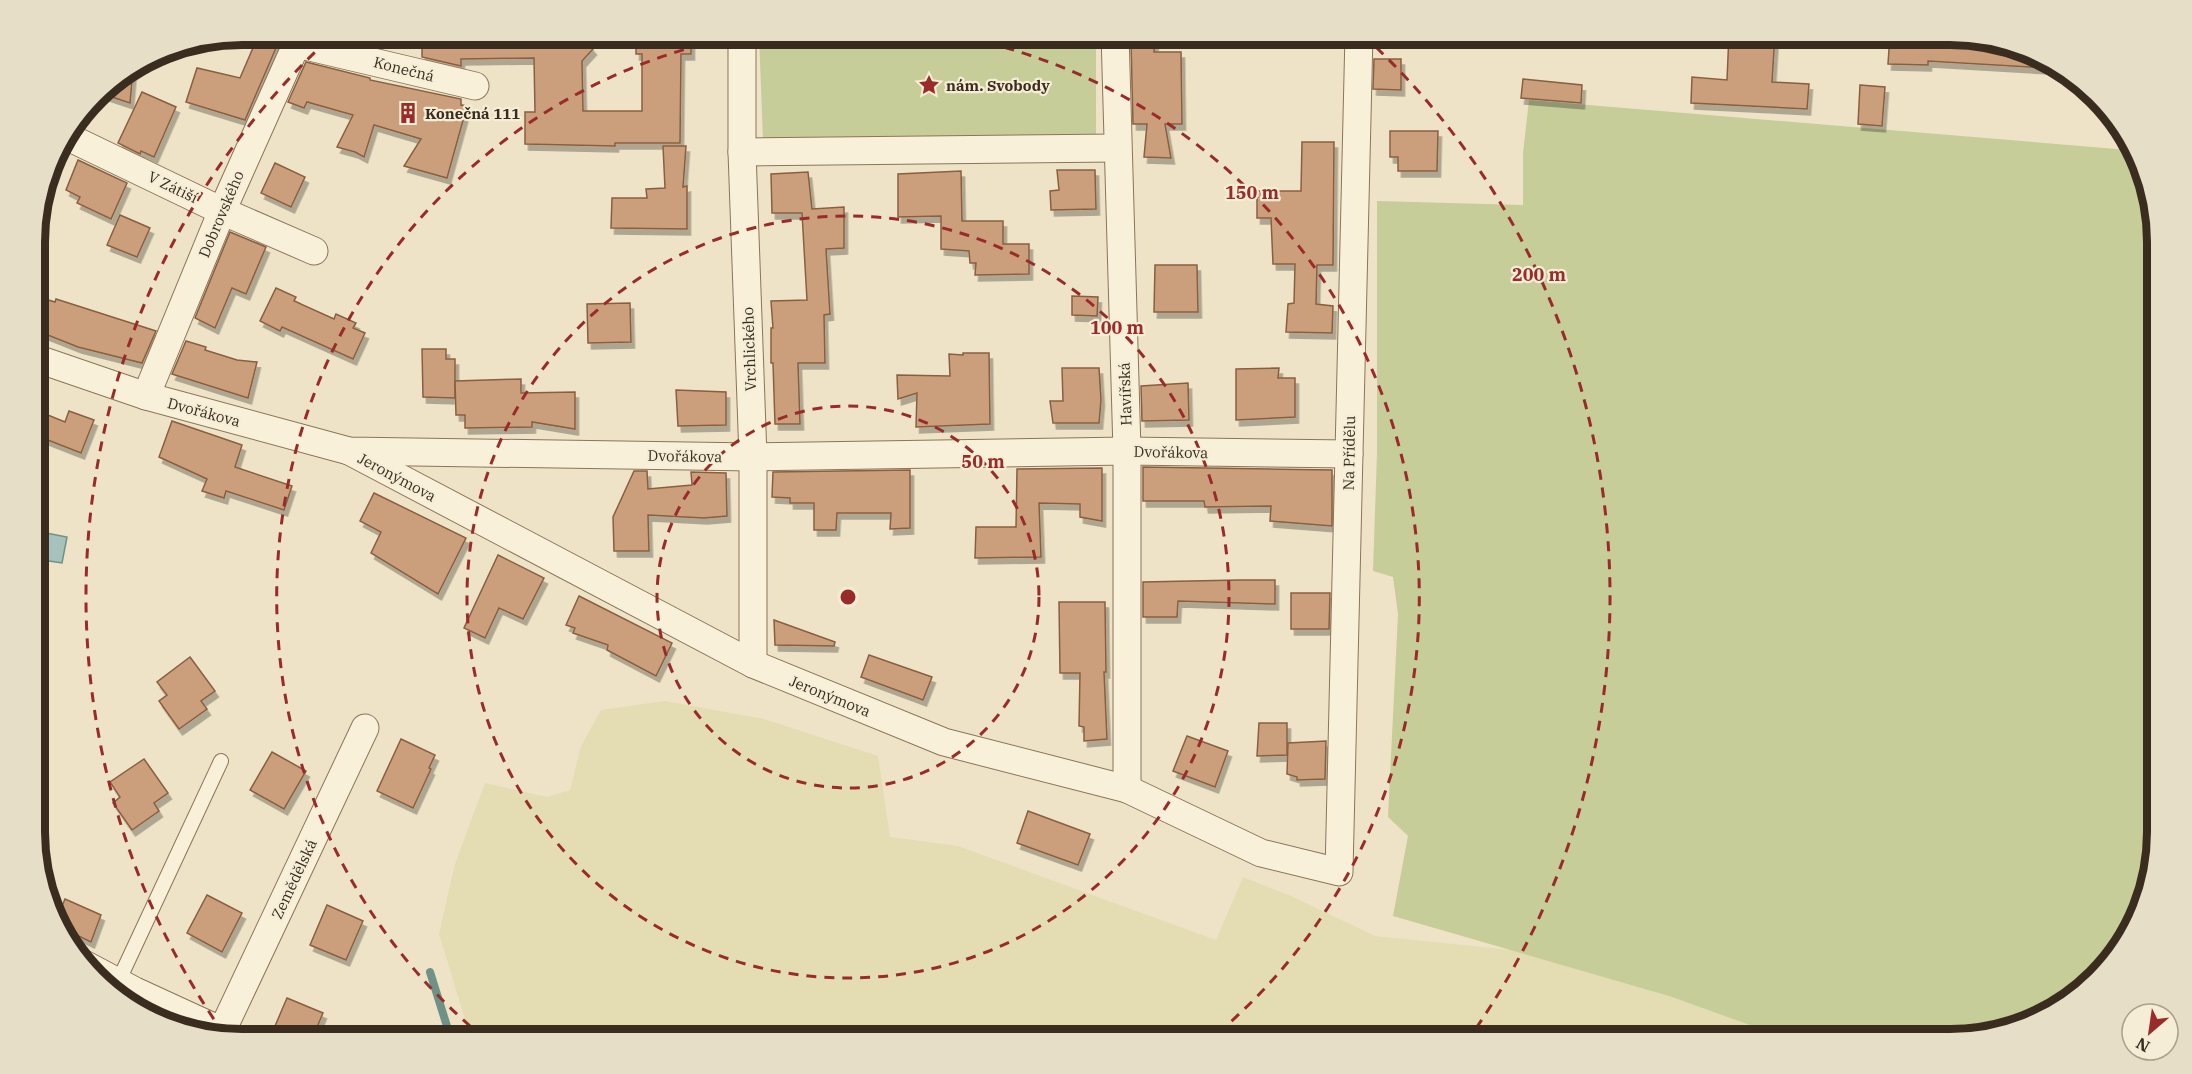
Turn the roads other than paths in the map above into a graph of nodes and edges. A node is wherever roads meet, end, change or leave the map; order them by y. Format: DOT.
graph roads {
  1 [pos="296,45"];
  2 [pos="321,45"];
  3 [pos="742,45"];
  4 [pos="1115,45"];
  5 [pos="1359,45"];
  6 [pos="475,86"];
  7 [pos="74,140"];
  8 [pos="1117,148"];
  9 [pos="742,152"];
  10 [pos="222,211"];
  11 [pos="314,251"];
  12 [pos="45,361"];
  13 [pos="146,396"];
  14 [pos="1126,451"];
  15 [pos="349,452"];
  16 [pos="1349,454"];
  17 [pos="753,457"];
  18 [pos="753,664"];
  19 [pos="365,728"];
  20 [pos="221,761"];
  21 [pos="1127,789"];
  22 [pos="1339,872"];
  23 [pos="110,978"];
  24 [pos="118,982"];
  25 [pos="212,1026"];
  26 [pos="223,1028"];
  1 -- 10 [label="street, Dobrovského"];
  2 -- 6 [label="street, Konečná"];
  3 -- 9 [label="street, Vrchlického"];
  4 -- 8 [label="street, Havířská"];
  5 -- 16 [label="street, Na Přídělu"];
  7 -- 10 [label="street, V Zátiší"];
  8 -- 9 [label="street"];
  8 -- 14 [label="street, Havířská"];
  9 -- 17 [label="street, Vrchlického"];
  10 -- 11 [label="street, V Zátiší"];
  10 -- 13 [label="street, Dobrovského"];
  12 -- 13 [label="street, Dvořákova"];
  13 -- 15 [label="street, Dvořákova"];
  14 -- 16 [label="street, Dvořákova"];
  14 -- 17 [label="street, Dvořákova"];
  14 -- 21 [label="street, Havířská"];
  15 -- 17 [label="street, Dvořákova"];
  15 -- 18 [label="street, Jeronýmova"];
  16 -- 22 [label="street, Na Přídělu"];
  17 -- 18 [label="street, Vrchlického"];
  18 -- 21 [label="street, Jeronýmova"];
  19 -- 26 [label="street, Zemědělská"];
  20 -- 24 [label="lane"];
  21 -- 22 [label="street, Jeronýmova"];
  23 -- 24 [label="street"];
  24 -- 25 [label="street, Zemědělská"];
}
